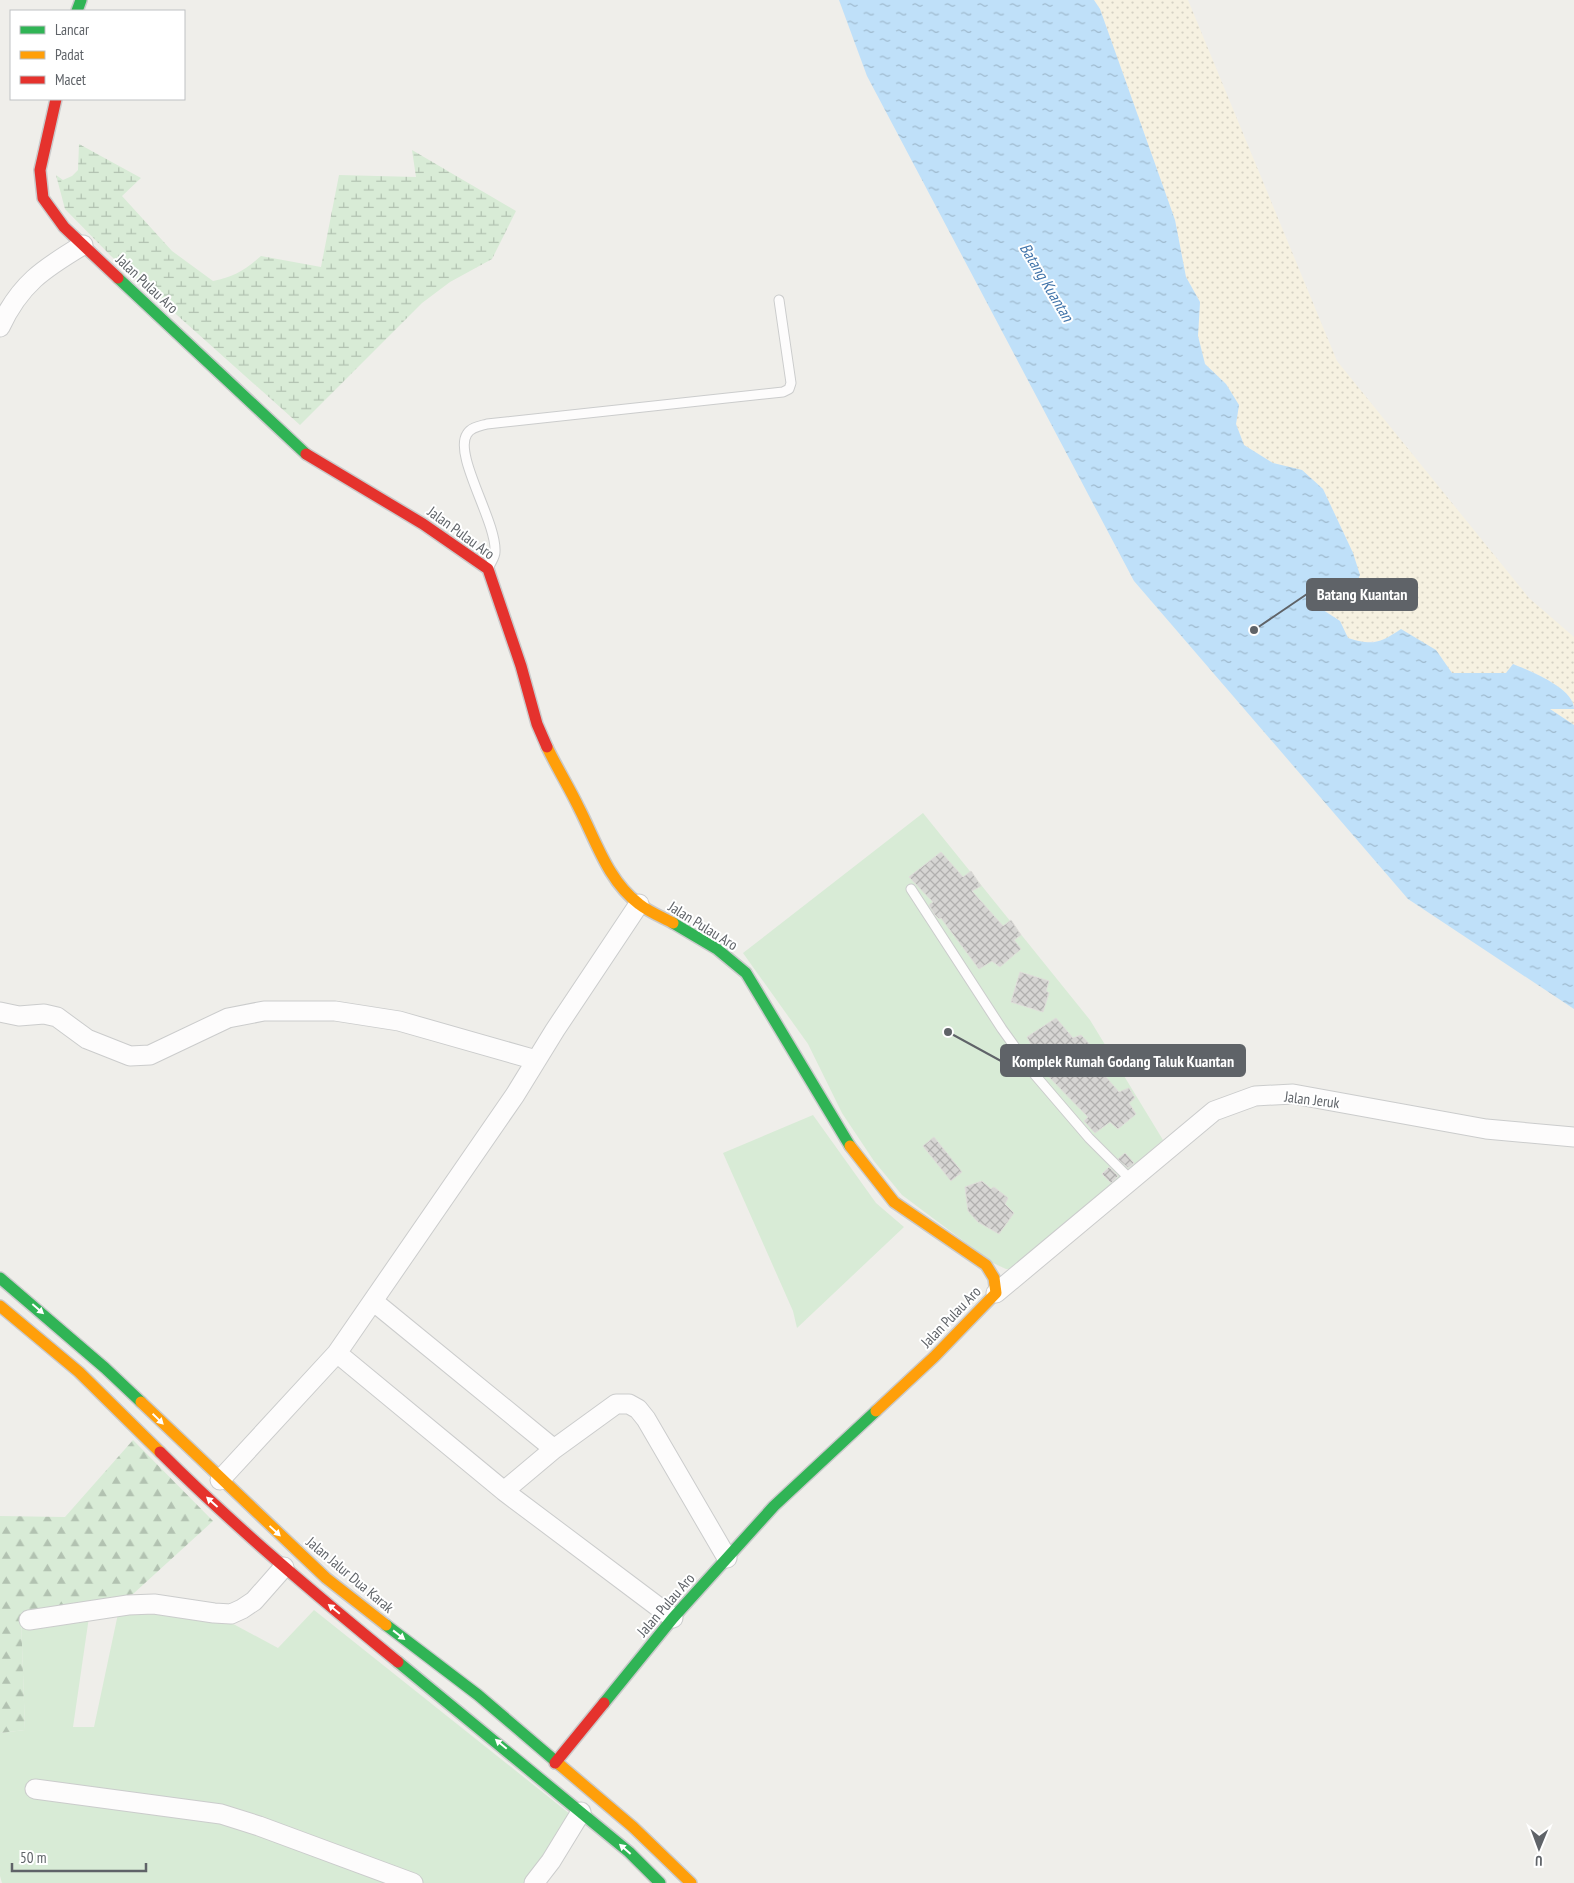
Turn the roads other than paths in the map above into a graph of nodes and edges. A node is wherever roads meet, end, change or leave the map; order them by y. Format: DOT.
graph roads {
  1 [pos="56,100"];
  2 [pos="82,244"];
  3 [pos="780,300"];
  4 [pos="0,327"];
  5 [pos="488,569"];
  6 [pos="911,889"];
  7 [pos="639,904"];
  8 [pos="0,1012"];
  9 [pos="536,1060"];
  10 [pos="1574,1137"];
  11 [pos="1131,1180"];
  12 [pos="0,1278"];
  13 [pos="996,1293"];
  14 [pos="373,1301"];
  15 [pos="0,1306"];
  16 [pos="337,1353"];
  17 [pos="554,1449"];
  18 [pos="220,1480"];
  19 [pos="504,1491"];
  20 [pos="727,1558"];
  21 [pos="284,1567"];
  22 [pos="673,1618"];
  23 [pos="29,1620"];
  24 [pos="555,1763"];
  25 [pos="35,1789"];
  26 [pos="581,1812"];
  27 [pos="413,1883"];
  28 [pos="534,1883"];
  29 [pos="660,1883"];
  30 [pos="691,1883"];
  1 -- 2 [label="street, Jalan Pulau Aro"];
  2 -- 4 [label="street"];
  2 -- 5 [label="street, Jalan Pulau Aro"];
  3 -- 5 [label="lane"];
  5 -- 7 [label="street, Jalan Pulau Aro"];
  6 -- 11 [label="lane"];
  7 -- 9 [label="street"];
  7 -- 13 [label="street, Jalan Pulau Aro"];
  8 -- 9 [label="street"];
  9 -- 14 [label="street"];
  10 -- 11 [label="street, Jalan Jeruk"];
  11 -- 13 [label="street, Jalan Jeruk"];
  12 -- 18 [label="street, Jalan Jalur Dua Karak, one-way"];
  13 -- 20 [label="street, Jalan Pulau Aro"];
  14 -- 16 [label="street"];
  14 -- 17 [label="street"];
  21 -- 15 [label="street, one-way"];
  16 -- 18 [label="street"];
  16 -- 19 [label="street"];
  17 -- 19 [label="street"];
  17 -- 20 [label="street"];
  18 -- 24 [label="street, Jalan Jalur Dua Karak, one-way"];
  19 -- 22 [label="street"];
  20 -- 22 [label="street, Jalan Pulau Aro"];
  21 -- 23 [label="street"];
  26 -- 21 [label="street, one-way"];
  22 -- 24 [label="street, Jalan Pulau Aro"];
  24 -- 30 [label="street, Jalan Jalur Dua Karak"];
  25 -- 27 [label="street"];
  26 -- 28 [label="street"];
  29 -- 26 [label="street, one-way"];
}
